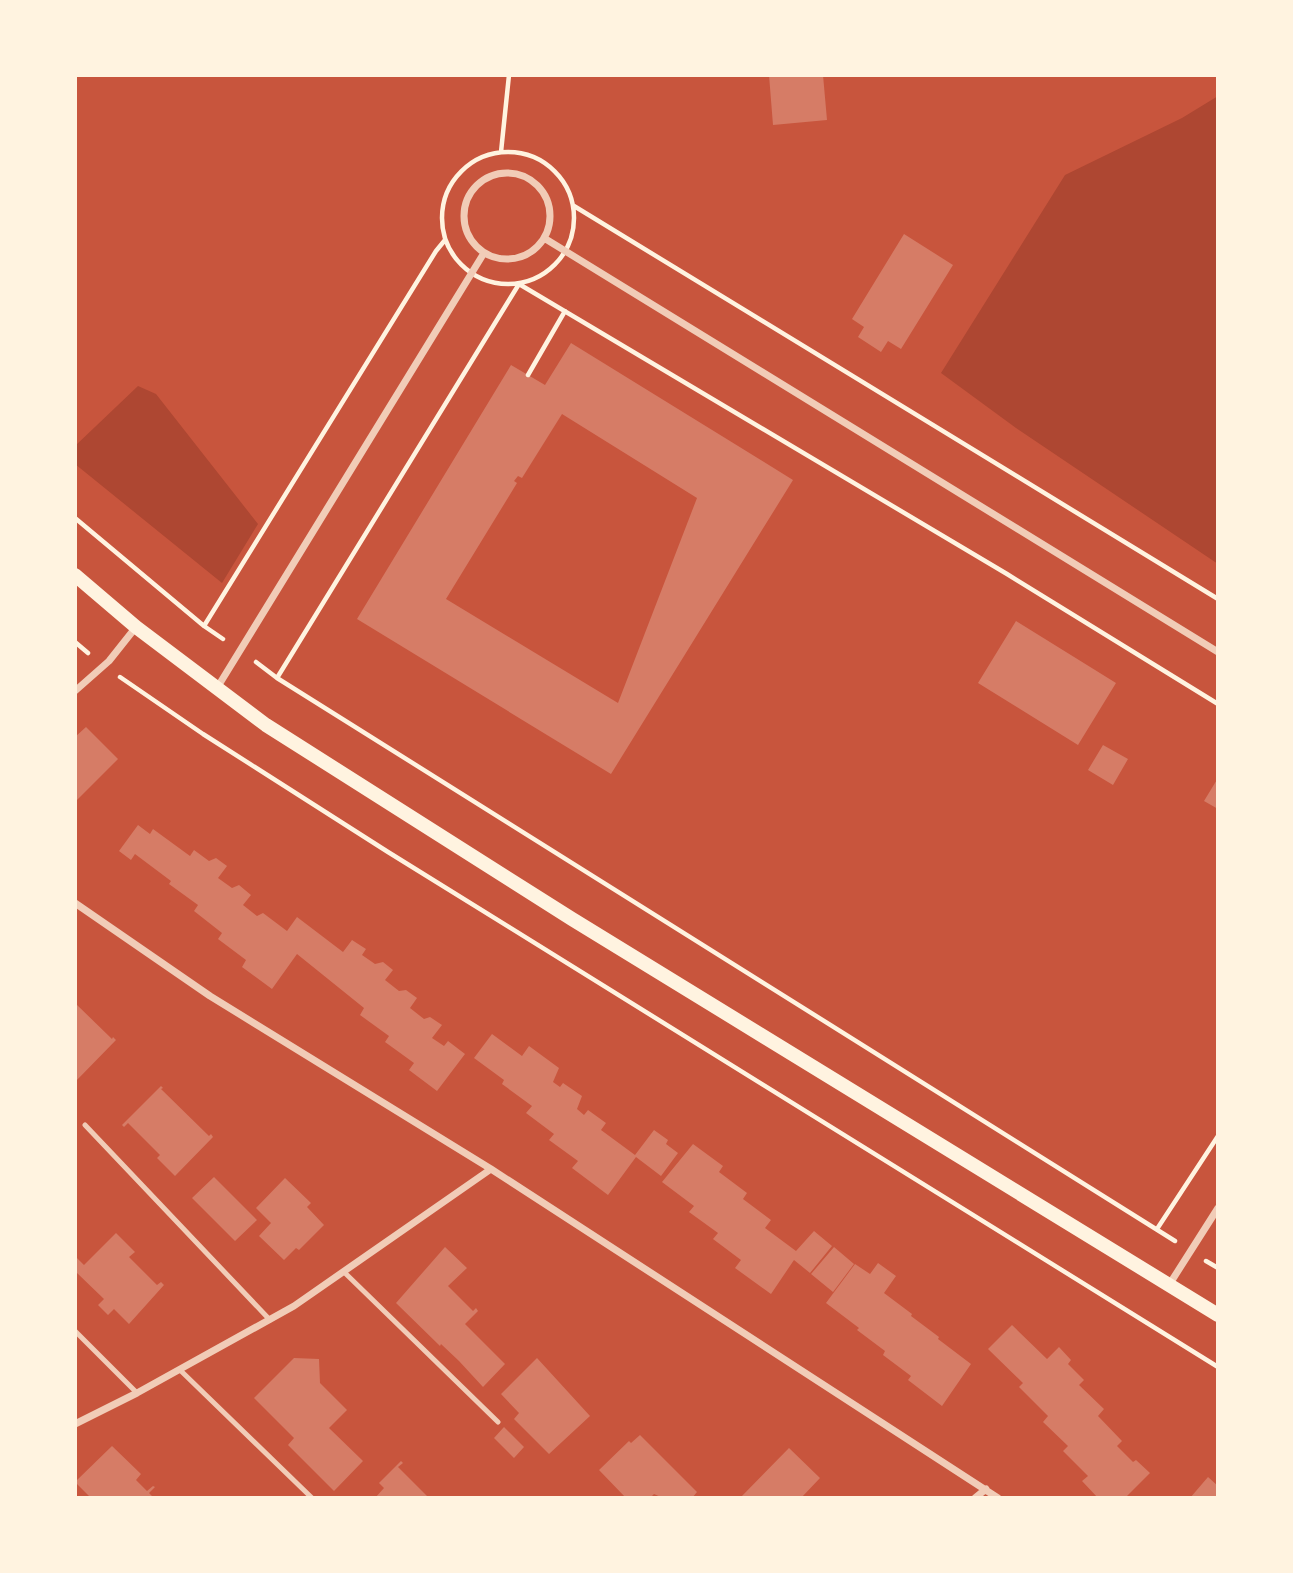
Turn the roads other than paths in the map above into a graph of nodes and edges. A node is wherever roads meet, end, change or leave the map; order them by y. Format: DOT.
graph roads {
  1 [pos="544,238"];
  2 [pos="484,253"];
  3 [pos="75,575"];
  4 [pos="136,627"];
  5 [pos="1218,652"];
  6 [pos="217,688"];
  7 [pos="75,691"];
  8 [pos="75,903"];
  9 [pos="85,1125"];
  10 [pos="491,1169"];
  11 [pos="1218,1208"];
  12 [pos="344,1272"];
  13 [pos="1170,1285"];
  14 [pos="1218,1315"];
  15 [pos="270,1320"];
  16 [pos="75,1331"];
  17 [pos="180,1370"];
  18 [pos="137,1393"];
  19 [pos="498,1422"];
  20 [pos="75,1424"];
  21 [pos="986,1489"];
  22 [pos="312,1498"];
  23 [pos="975,1498"];
  24 [pos="998,1498"];
  1 -- 2 [label="street"];
  1 -- 2 [label="street"];
  1 -- 5 [label="street"];
  2 -- 6 [label="street"];
  3 -- 4 [label="main road"];
  4 -- 6 [label="main road"];
  4 -- 7 [label="street"];
  6 -- 13 [label="main road"];
  8 -- 10 [label="street"];
  9 -- 15 [label="lane"];
  10 -- 12 [label="street"];
  10 -- 21 [label="street"];
  11 -- 13 [label="street"];
  12 -- 15 [label="street"];
  12 -- 19 [label="lane"];
  13 -- 14 [label="main road"];
  15 -- 17 [label="street"];
  16 -- 18 [label="lane"];
  17 -- 18 [label="street"];
  17 -- 22 [label="lane"];
  18 -- 20 [label="street"];
  21 -- 23 [label="street"];
  21 -- 24 [label="street"];
}
